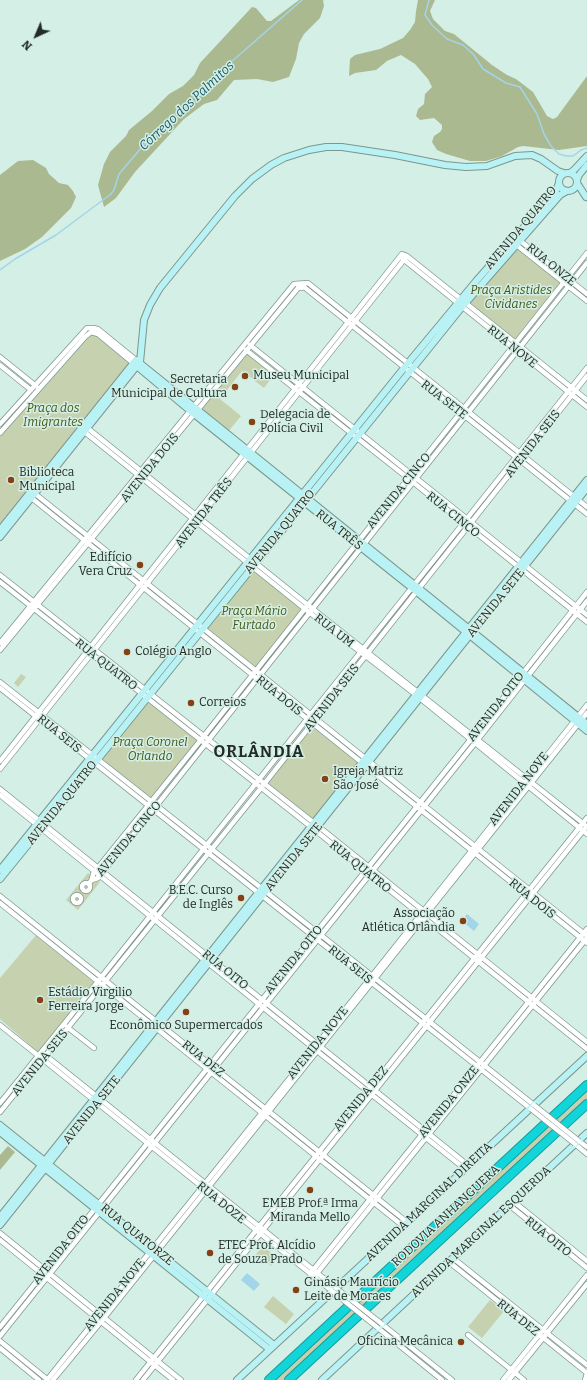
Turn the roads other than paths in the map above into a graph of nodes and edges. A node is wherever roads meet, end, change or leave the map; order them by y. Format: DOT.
graph roads {
  1 [pos="587,156"];
  2 [pos="584,165"];
  3 [pos="550,166"];
  4 [pos="567,173"];
  5 [pos="577,181"];
  6 [pos="559,182"];
  7 [pos="570,190"];
  8 [pos="587,197"];
  9 [pos="538,216"];
  10 [pos="515,241"];
  11 [pos="587,253"];
  12 [pos="404,257"];
  13 [pos="587,263"];
  14 [pos="568,278"];
  15 [pos="572,282"];
  16 [pos="564,283"];
  17 [pos="300,286"];
  18 [pos="569,286"];
  19 [pos="587,294"];
  20 [pos="587,301"];
  21 [pos="461,303"];
  22 [pos="349,320"];
  23 [pos="354,324"];
  24 [pos="90,330"];
  25 [pos="249,344"];
  26 [pos="514,346"];
  27 [pos="245,350"];
  28 [pos="518,350"];
  29 [pos="0,357"];
  30 [pos="137,363"];
  31 [pos="0,365"];
  32 [pos="409,368"];
  33 [pos="587,368"];
  34 [pos="587,376"];
  35 [pos="430,382"];
  36 [pos="35,384"];
  37 [pos="299,384"];
  38 [pos="482,385"];
  39 [pos="427,386"];
  40 [pos="39,388"];
  41 [pos="303,388"];
  42 [pos="30,389"];
  43 [pos="295,389"];
  44 [pos="487,389"];
  45 [pos="300,392"];
  46 [pos="571,392"];
  47 [pos="35,393"];
  48 [pos="444,396"];
  49 [pos="587,400"];
  50 [pos="587,407"];
  51 [pos="194,410"];
  52 [pos="462,411"];
  53 [pos="467,414"];
  54 [pos="0,424"];
  55 [pos="84,429"];
  56 [pos="0,433"];
  57 [pos="356,434"];
  58 [pos="248,453"];
  59 [pos="520,457"];
  60 [pos="138,473"];
  61 [pos="143,477"];
  62 [pos="410,477"];
  63 [pos="415,480"];
  64 [pos="587,480"];
  65 [pos="587,488"];
  66 [pos="31,494"];
  67 [pos="304,498"];
  68 [pos="574,501"];
  69 [pos="587,507"];
  70 [pos="587,514"];
  71 [pos="194,516"];
  72 [pos="198,520"];
  73 [pos="468,523"];
  74 [pos="0,530"];
  75 [pos="0,537"];
  76 [pos="87,540"];
  77 [pos="361,544"];
  78 [pos="252,563"];
  79 [pos="522,566"];
  80 [pos="0,575"];
  81 [pos="543,580"];
  82 [pos="0,582"];
  83 [pos="141,582"];
  84 [pos="539,584"];
  85 [pos="146,586"];
  86 [pos="415,588"];
  87 [pos="587,592"];
  88 [pos="587,601"];
  89 [pos="34,605"];
  90 [pos="307,607"];
  91 [pos="578,608"];
  92 [pos="311,611"];
  93 [pos="574,612"];
  94 [pos="587,615"];
  95 [pos="587,622"];
  96 [pos="199,629"];
  97 [pos="469,632"];
  98 [pos="0,643"];
  99 [pos="0,650"];
  100 [pos="91,650"];
  101 [pos="362,650"];
  102 [pos="367,654"];
  103 [pos="254,673"];
  104 [pos="524,676"];
  105 [pos="259,677"];
  106 [pos="0,682"];
  107 [pos="0,688"];
  108 [pos="146,694"];
  109 [pos="419,695"];
  110 [pos="587,704"];
  111 [pos="587,714"];
  112 [pos="39,716"];
  113 [pos="309,717"];
  114 [pos="314,721"];
  115 [pos="580,721"];
  116 [pos="587,730"];
  117 [pos="204,736"];
  118 [pos="474,739"];
  119 [pos="209,740"];
  120 [pos="201,741"];
  121 [pos="206,744"];
  122 [pos="94,759"];
  123 [pos="0,761"];
  124 [pos="366,762"];
  125 [pos="0,769"];
  126 [pos="528,779"];
  127 [pos="258,782"];
  128 [pos="524,783"];
  129 [pos="530,785"];
  130 [pos="262,786"];
  131 [pos="0,789"];
  132 [pos="0,795"];
  133 [pos="150,804"];
  134 [pos="157,806"];
  135 [pos="420,806"];
  136 [pos="153,810"];
  137 [pos="587,818"];
  138 [pos="41,825"];
  139 [pos="586,825"];
  140 [pos="314,827"];
  141 [pos="583,831"];
  142 [pos="208,849"];
  143 [pos="475,850"];
  144 [pos="371,868"];
  145 [pos="0,870"];
  146 [pos="99,872"];
  147 [pos="367,873"];
  148 [pos="0,879"];
  149 [pos="531,891"];
  150 [pos="262,892"];
  151 [pos="528,895"];
  152 [pos="0,896"];
  153 [pos="79,896"];
  154 [pos="0,903"];
  155 [pos="421,912"];
  156 [pos="152,914"];
  157 [pos="425,916"];
  158 [pos="156,918"];
  159 [pos="317,935"];
  160 [pos="585,937"];
  161 [pos="478,958"];
  162 [pos="208,960"];
  163 [pos="372,979"];
  164 [pos="102,981"];
  165 [pos="530,1000"];
  166 [pos="536,1001"];
  167 [pos="262,1004"];
  168 [pos="533,1006"];
  169 [pos="428,1021"];
  170 [pos="422,1023"];
  171 [pos="0,1025"];
  172 [pos="157,1025"];
  173 [pos="66,1026"];
  174 [pos="426,1027"];
  175 [pos="587,1042"];
  176 [pos="319,1045"];
  177 [pos="94,1048"];
  178 [pos="587,1049"];
  179 [pos="315,1050"];
  180 [pos="42,1056"];
  181 [pos="587,1056"];
  182 [pos="482,1064"];
  183 [pos="208,1067"];
  184 [pos="479,1069"];
  185 [pos="213,1070"];
  186 [pos="587,1085"];
  187 [pos="373,1089"];
  188 [pos="369,1093"];
  189 [pos="98,1100"];
  190 [pos="0,1103"];
  191 [pos="587,1104"];
  192 [pos="533,1107"];
  193 [pos="0,1112"];
  194 [pos="265,1112"];
  195 [pos="0,1125"];
  196 [pos="0,1132"];
  197 [pos="587,1133"];
  198 [pos="426,1135"];
  199 [pos="153,1140"];
  200 [pos="577,1142"];
  201 [pos="149,1145"];
  202 [pos="587,1147"];
  203 [pos="587,1154"];
  204 [pos="319,1155"];
  205 [pos="45,1165"];
  206 [pos="467,1167"];
  207 [pos="205,1186"];
  208 [pos="373,1199"];
  209 [pos="511,1203"];
  210 [pos="99,1208"];
  211 [pos="0,1217"];
  212 [pos="405,1224"];
  213 [pos="0,1225"];
  214 [pos="259,1230"];
  215 [pos="0,1233"];
  216 [pos="0,1240"];
  217 [pos="153,1252"];
  218 [pos="451,1260"];
  219 [pos="587,1261"];
  220 [pos="587,1268"];
  221 [pos="46,1274"];
  222 [pos="314,1274"];
  223 [pos="587,1275"];
  224 [pos="587,1284"];
  225 [pos="334,1290"];
  226 [pos="207,1296"];
  227 [pos="100,1314"];
  228 [pos="104,1318"];
  229 [pos="96,1319"];
  230 [pos="101,1322"];
  231 [pos="380,1326"];
  232 [pos="0,1327"];
  233 [pos="543,1334"];
  234 [pos="468,1335"];
  235 [pos="0,1336"];
  236 [pos="0,1341"];
  237 [pos="272,1347"];
  238 [pos="0,1348"];
  239 [pos="154,1362"];
  240 [pos="587,1365"];
  241 [pos="513,1371"];
  242 [pos="587,1373"];
  243 [pos="39,1380"];
  244 [pos="47,1380"];
  245 [pos="53,1380"];
  246 [pos="136,1380"];
  247 [pos="143,1380"];
  248 [pos="173,1380"];
  249 [pos="181,1380"];
  250 [pos="237,1380"];
  251 [pos="269,1380"];
  252 [pos="289,1380"];
  253 [pos="322,1380"];
  254 [pos="442,1380"];
  255 [pos="452,1380"];
  256 [pos="502,1380"];
  257 [pos="509,1380"];
  258 [pos="524,1380"];
  259 [pos="585,1380"];
  1 -- 2 [label="street"];
  2 -- 4 [label="street"];
  2 -- 5 [label="street"];
  3 -- 4 [label="street"];
  3 -- 6 [label="street"];
  3 -- 30 [label="street"];
  4 -- 5 [label="street"];
  4 -- 6 [label="street"];
  5 -- 7 [label="street"];
  5 -- 8 [label="street"];
  6 -- 7 [label="street"];
  6 -- 9 [label="street, AVENIDA QUATRO"];
  7 -- 8 [label="street"];
  7 -- 9 [label="street, AVENIDA QUATRO"];
  9 -- 10 [label="street, AVENIDA QUATRO"];
  10 -- 14 [label="street, RUA ONZE"];
  10 -- 16 [label="street, RUA ONZE"];
  10 -- 21 [label="street, AVENIDA QUATRO"];
  11 -- 14 [label="street, AVENIDA CINCO"];
  12 -- 21 [label="street, RUA NOVE"];
  12 -- 22 [label="street, AVENIDA TRÊS"];
  12 -- 23 [label="street, AVENIDA TRÊS"];
  13 -- 15 [label="street, AVENIDA CINCO"];
  14 -- 15 [label="street, RUA ONZE"];
  14 -- 16 [label="street, AVENIDA CINCO"];
  15 -- 18 [label="street, AVENIDA CINCO"];
  15 -- 19 [label="street, RUA ONZE"];
  16 -- 18 [label="street, RUA ONZE"];
  16 -- 26 [label="street, AVENIDA CINCO"];
  17 -- 22 [label="street, RUA SETE"];
  17 -- 25 [label="street, AVENIDA DOIS"];
  18 -- 20 [label="street, RUA ONZE"];
  18 -- 28 [label="street, AVENIDA CINCO"];
  21 -- 26 [label="street, RUA NOVE"];
  21 -- 32 [label="street, AVENIDA QUATRO"];
  22 -- 23 [label="street, RUA SETE"];
  22 -- 37 [label="street, AVENIDA TRÊS"];
  23 -- 32 [label="street, RUA SETE"];
  23 -- 41 [label="street, AVENIDA TRÊS"];
  24 -- 30 [label="street, RUA TRÊS"];
  24 -- 36 [label="street"];
  24 -- 40 [label="street"];
  25 -- 27 [label="street, AVENIDA DOIS"];
  25 -- 37 [label="street, RUA CINCO"];
  26 -- 28 [label="street, RUA NOVE"];
  26 -- 38 [label="street, AVENIDA CINCO"];
  27 -- 43 [label="street, RUA CINCO"];
  27 -- 51 [label="street, AVENIDA DOIS"];
  28 -- 44 [label="street, AVENIDA CINCO"];
  28 -- 46 [label="street, RUA NOVE"];
  29 -- 36 [label="street"];
  30 -- 51 [label="street, RUA TRÊS"];
  30 -- 55 [label="street"];
  31 -- 42 [label="street"];
  32 -- 35 [label="street, RUA SETE"];
  32 -- 39 [label="street, RUA SETE"];
  32 -- 57 [label="street, AVENIDA QUATRO"];
  33 -- 46 [label="street, AVENIDA SEIS"];
  34 -- 46 [label="street, AVENIDA SEIS"];
  35 -- 39 [label="street"];
  35 -- 48 [label="street, RUA SETE"];
  36 -- 40 [label="street"];
  36 -- 42 [label="street"];
  37 -- 41 [label="street, RUA CINCO"];
  37 -- 43 [label="street, AVENIDA TRÊS"];
  38 -- 44 [label="street"];
  38 -- 52 [label="street, AVENIDA CINCO"];
  39 -- 48 [label="street, RUA SETE"];
  40 -- 47 [label="street"];
  41 -- 45 [label="street, AVENIDA TRÊS"];
  41 -- 57 [label="street, RUA CINCO"];
  42 -- 47 [label="street"];
  42 -- 54 [label="street"];
  43 -- 45 [label="street, RUA CINCO"];
  43 -- 58 [label="street, AVENIDA TRÊS"];
  44 -- 53 [label="street, AVENIDA CINCO"];
  45 -- 57 [label="street, RUA CINCO"];
  45 -- 58 [label="street, AVENIDA TRÊS"];
  46 -- 49 [label="street, RUA NOVE"];
  46 -- 50 [label="street, RUA NOVE"];
  46 -- 59 [label="street, AVENIDA SEIS"];
  47 -- 56 [label="street"];
  48 -- 52 [label="street, RUA SETE"];
  51 -- 58 [label="street, RUA TRÊS"];
  51 -- 60 [label="street, AVENIDA DOIS"];
  51 -- 61 [label="street, AVENIDA DOIS"];
  52 -- 53 [label="street, RUA SETE"];
  52 -- 62 [label="street, AVENIDA CINCO"];
  53 -- 59 [label="street, RUA SETE"];
  53 -- 63 [label="street, AVENIDA CINCO"];
  55 -- 60 [label="street, RUA UM"];
  55 -- 66 [label="street"];
  57 -- 62 [label="street, RUA CINCO"];
  57 -- 67 [label="street, AVENIDA QUATRO"];
  58 -- 67 [label="street, RUA TRÊS"];
  58 -- 71 [label="street, AVENIDA TRÊS"];
  58 -- 72 [label="street, AVENIDA TRÊS"];
  59 -- 68 [label="street, RUA SETE"];
  59 -- 73 [label="street, AVENIDA SEIS"];
  60 -- 61 [label="street, RUA UM"];
  60 -- 76 [label="street, AVENIDA DOIS"];
  61 -- 71 [label="street, RUA UM"];
  61 -- 76 [label="street, AVENIDA DOIS"];
  62 -- 63 [label="street, RUA CINCO"];
  62 -- 77 [label="street, AVENIDA CINCO"];
  63 -- 73 [label="street, RUA CINCO"];
  63 -- 77 [label="street, AVENIDA CINCO"];
  64 -- 68 [label="street, AVENIDA SETE"];
  65 -- 68 [label="street, AVENIDA SETE"];
  66 -- 74 [label="street"];
  66 -- 75 [label="street"];
  66 -- 76 [label="street, RUA DOIS"];
  67 -- 77 [label="street, RUA TRÊS"];
  67 -- 78 [label="street, AVENIDA QUATRO"];
  68 -- 69 [label="street, RUA SETE"];
  68 -- 70 [label="street, RUA SETE"];
  68 -- 79 [label="street, AVENIDA SETE"];
  71 -- 72 [label="street, RUA UM"];
  71 -- 83 [label="street, AVENIDA TRÊS"];
  72 -- 78 [label="street, RUA UM"];
  72 -- 85 [label="street, AVENIDA TRÊS"];
  73 -- 79 [label="street, RUA CINCO"];
  73 -- 86 [label="street, AVENIDA SEIS"];
  76 -- 83 [label="street, RUA DOIS"];
  76 -- 89 [label="street, AVENIDA DOIS"];
  77 -- 86 [label="street, RUA TRÊS"];
  77 -- 90 [label="street, AVENIDA CINCO"];
  77 -- 92 [label="street, AVENIDA CINCO"];
  78 -- 90 [label="street, RUA UM"];
  78 -- 96 [label="street, AVENIDA QUATRO"];
  79 -- 81 [label="street, RUA CINCO"];
  79 -- 84 [label="street, RUA CINCO"];
  79 -- 97 [label="street, AVENIDA SETE"];
  80 -- 89 [label="street, RUA QUATRO"];
  81 -- 84 [label="street"];
  81 -- 91 [label="street, RUA CINCO"];
  82 -- 89 [label="street, RUA QUATRO"];
  83 -- 85 [label="street, RUA DOIS"];
  83 -- 100 [label="street, AVENIDA TRÊS"];
  84 -- 93 [label="street, RUA CINCO"];
  85 -- 96 [label="street, RUA DOIS"];
  85 -- 100 [label="street, AVENIDA TRÊS"];
  86 -- 97 [label="street, RUA TRÊS"];
  86 -- 101 [label="street, AVENIDA SEIS"];
  86 -- 102 [label="street, AVENIDA SEIS"];
  87 -- 91 [label="street, AVENIDA OITO"];
  88 -- 91 [label="street, AVENIDA OITO"];
  89 -- 98 [label="street, AVENIDA DOIS"];
  89 -- 99 [label="street, AVENIDA DOIS"];
  89 -- 100 [label="street, RUA QUATRO"];
  90 -- 92 [label="street, RUA UM"];
  90 -- 103 [label="street, AVENIDA CINCO"];
  91 -- 93 [label="street, AVENIDA OITO"];
  91 -- 94 [label="street, RUA CINCO"];
  92 -- 101 [label="street, RUA UM"];
  92 -- 105 [label="street, AVENIDA CINCO"];
  93 -- 95 [label="street, RUA CINCO"];
  93 -- 104 [label="street, AVENIDA OITO"];
  96 -- 103 [label="street, RUA DOIS"];
  96 -- 108 [label="street, AVENIDA QUATRO"];
  97 -- 104 [label="street, RUA TRÊS"];
  97 -- 109 [label="street, AVENIDA SETE"];
  100 -- 108 [label="street, RUA QUATRO"];
  100 -- 112 [label="street, AVENIDA TRÊS"];
  101 -- 102 [label="street, RUA UM"];
  101 -- 113 [label="street, AVENIDA SEIS"];
  102 -- 109 [label="street, RUA UM"];
  102 -- 114 [label="street, AVENIDA SEIS"];
  103 -- 105 [label="street, RUA DOIS"];
  103 -- 117 [label="street, AVENIDA CINCO"];
  104 -- 115 [label="street, RUA TRÊS"];
  104 -- 118 [label="street, AVENIDA OITO"];
  105 -- 113 [label="street, RUA DOIS"];
  105 -- 119 [label="street, AVENIDA CINCO"];
  106 -- 112 [label="street, RUA SEIS"];
  107 -- 112 [label="street, RUA SEIS"];
  108 -- 117 [label="street, RUA QUATRO"];
  108 -- 120 [label="street, RUA QUATRO"];
  108 -- 122 [label="street, AVENIDA QUATRO"];
  109 -- 118 [label="street, RUA UM"];
  109 -- 124 [label="street, AVENIDA SETE"];
  110 -- 115 [label="street, AVENIDA NOVE"];
  111 -- 115 [label="street, AVENIDA NOVE"];
  112 -- 122 [label="street, RUA SEIS"];
  112 -- 123 [label="street, AVENIDA TRÊS"];
  112 -- 125 [label="street, AVENIDA TRÊS"];
  113 -- 114 [label="street, RUA DOIS"];
  113 -- 127 [label="street, AVENIDA SEIS"];
  114 -- 124 [label="street, RUA DOIS"];
  114 -- 130 [label="street, AVENIDA SEIS"];
  115 -- 116 [label="street, RUA TRÊS"];
  115 -- 126 [label="street, AVENIDA NOVE"];
  115 -- 129 [label="street, AVENIDA NOVE"];
  117 -- 119 [label="street, RUA QUATRO"];
  117 -- 120 [label="street, AVENIDA CINCO"];
  118 -- 126 [label="street, RUA UM"];
  118 -- 128 [label="street, RUA UM"];
  118 -- 135 [label="street, AVENIDA OITO"];
  119 -- 121 [label="street, AVENIDA CINCO"];
  119 -- 127 [label="street, RUA QUATRO"];
  120 -- 121 [label="street, RUA QUATRO"];
  120 -- 133 [label="street, AVENIDA CINCO"];
  121 -- 127 [label="street, RUA QUATRO"];
  121 -- 134 [label="street, AVENIDA CINCO"];
  122 -- 133 [label="street, RUA SEIS"];
  122 -- 138 [label="street, AVENIDA QUATRO"];
  124 -- 135 [label="street, RUA DOIS"];
  124 -- 140 [label="street, AVENIDA SETE"];
  126 -- 128 [label="street, AVENIDA NOVE"];
  126 -- 129 [label="street, RUA UM"];
  127 -- 130 [label="street, RUA QUATRO"];
  127 -- 142 [label="street, AVENIDA SEIS"];
  128 -- 129 [label="street, RUA UM"];
  128 -- 143 [label="street, AVENIDA NOVE"];
  129 -- 139 [label="street, RUA UM"];
  129 -- 141 [label="street, RUA UM"];
  129 -- 143 [label="street, AVENIDA NOVE"];
  130 -- 140 [label="street, RUA QUATRO"];
  130 -- 142 [label="street, AVENIDA SEIS"];
  131 -- 138 [label="street, RUA OITO"];
  132 -- 138 [label="street, RUA OITO"];
  133 -- 134 [label="street, RUA SEIS"];
  133 -- 136 [label="street, RUA SEIS"];
  133 -- 146 [label="street, AVENIDA CINCO"];
  134 -- 136 [label="street, AVENIDA CINCO"];
  134 -- 142 [label="street, RUA SEIS"];
  135 -- 143 [label="street, RUA DOIS"];
  135 -- 144 [label="street, AVENIDA OITO"];
  136 -- 142 [label="street, RUA SEIS"];
  136 -- 146 [label="street, AVENIDA CINCO"];
  137 -- 139 [label="street, AVENIDA DEZ"];
  138 -- 145 [label="street, AVENIDA QUATRO"];
  138 -- 146 [label="street, RUA OITO"];
  138 -- 148 [label="street, AVENIDA QUATRO"];
  139 -- 141 [label="street, AVENIDA DEZ"];
  140 -- 144 [label="street, RUA QUATRO"];
  140 -- 147 [label="street, RUA QUATRO"];
  140 -- 150 [label="street, AVENIDA SETE"];
  141 -- 149 [label="street, AVENIDA DEZ"];
  142 -- 150 [label="street, RUA SEIS"];
  142 -- 156 [label="street, AVENIDA SEIS"];
  142 -- 158 [label="street, AVENIDA SEIS"];
  143 -- 149 [label="street, RUA DOIS"];
  143 -- 151 [label="street, RUA DOIS"];
  143 -- 155 [label="street, AVENIDA NOVE"];
  143 -- 157 [label="street, AVENIDA NOVE"];
  144 -- 147 [label="street, AVENIDA OITO"];
  144 -- 155 [label="street, RUA QUATRO"];
  146 -- 153 [label="street, AVENIDA CINCO"];
  146 -- 156 [label="street, RUA OITO"];
  147 -- 155 [label="street, RUA QUATRO"];
  147 -- 159 [label="street, AVENIDA OITO"];
  149 -- 151 [label="street, AVENIDA DEZ"];
  149 -- 160 [label="street, RUA DOIS"];
  150 -- 159 [label="street, RUA SEIS"];
  150 -- 162 [label="street, AVENIDA SETE"];
  151 -- 160 [label="street, RUA DOIS"];
  151 -- 161 [label="street, AVENIDA DEZ"];
  152 -- 164 [label="street, RUA DEZ"];
  154 -- 164 [label="street, RUA DEZ"];
  155 -- 157 [label="street, RUA QUATRO"];
  155 -- 163 [label="street, AVENIDA NOVE"];
  156 -- 158 [label="street, RUA OITO"];
  156 -- 164 [label="street, AVENIDA SEIS"];
  157 -- 161 [label="street, RUA QUATRO"];
  157 -- 163 [label="street, AVENIDA NOVE"];
  158 -- 162 [label="street, RUA OITO"];
  158 -- 164 [label="street, AVENIDA SEIS"];
  159 -- 163 [label="street, RUA SEIS"];
  159 -- 167 [label="street, AVENIDA OITO"];
  160 -- 165 [label="street, AVENIDA ONZE"];
  160 -- 166 [label="street, AVENIDA ONZE"];
  161 -- 165 [label="street, RUA QUATRO"];
  161 -- 169 [label="street, AVENIDA DEZ"];
  162 -- 167 [label="street, RUA OITO"];
  162 -- 172 [label="street, AVENIDA SETE"];
  163 -- 169 [label="street, RUA SEIS"];
  163 -- 170 [label="street, RUA SEIS"];
  163 -- 176 [label="street, AVENIDA NOVE"];
  164 -- 172 [label="street, RUA DEZ"];
  164 -- 173 [label="street, AVENIDA SEIS"];
  165 -- 166 [label="street, RUA QUATRO"];
  165 -- 168 [label="street, RUA QUATRO"];
  165 -- 182 [label="street, AVENIDA ONZE"];
  166 -- 168 [label="street, AVENIDA ONZE"];
  166 -- 175 [label="street, RUA QUATRO"];
  167 -- 176 [label="street, RUA OITO"];
  167 -- 179 [label="street, RUA OITO"];
  167 -- 183 [label="street, AVENIDA OITO"];
  167 -- 185 [label="street, AVENIDA OITO"];
  168 -- 178 [label="street, RUA QUATRO"];
  168 -- 182 [label="street, AVENIDA ONZE"];
  169 -- 170 [label="street, AVENIDA DEZ"];
  169 -- 174 [label="street, AVENIDA DEZ"];
  169 -- 182 [label="street, RUA SEIS"];
  170 -- 174 [label="street, RUA SEIS"];
  170 -- 187 [label="street, AVENIDA DEZ"];
  171 -- 180 [label="street, RUA DOZE"];
  172 -- 183 [label="street, RUA DEZ"];
  172 -- 189 [label="street, AVENIDA SETE"];
  173 -- 177 [label="street"];
  173 -- 180 [label="street, AVENIDA SEIS"];
  174 -- 184 [label="street, RUA SEIS"];
  174 -- 187 [label="street, AVENIDA DEZ"];
  176 -- 179 [label="street, AVENIDA NOVE"];
  176 -- 187 [label="street, RUA OITO"];
  179 -- 188 [label="street, RUA OITO"];
  179 -- 194 [label="street, AVENIDA NOVE"];
  180 -- 189 [label="street, RUA DOZE"];
  180 -- 190 [label="street, AVENIDA SEIS"];
  180 -- 193 [label="street, AVENIDA SEIS"];
  181 -- 192 [label="street, AVENIDA MARGINAL DIREITA"];
  182 -- 184 [label="street, AVENIDA ONZE"];
  182 -- 192 [label="street, RUA SEIS"];
  183 -- 185 [label="street, RUA DEZ"];
  183 -- 199 [label="street, AVENIDA OITO"];
  184 -- 192 [label="street, RUA SEIS"];
  184 -- 198 [label="street, AVENIDA ONZE"];
  185 -- 194 [label="street, RUA DEZ"];
  185 -- 199 [label="street, AVENIDA OITO"];
  186 -- 251 [label="highway, RODOVIA ANHANGUERA"];
  187 -- 188 [label="street, AVENIDA DEZ"];
  187 -- 198 [label="street, RUA OITO"];
  188 -- 198 [label="street, RUA OITO"];
  188 -- 204 [label="street, AVENIDA DEZ"];
  189 -- 199 [label="street, RUA DOZE"];
  189 -- 201 [label="street, RUA DOZE"];
  189 -- 205 [label="street, AVENIDA SETE"];
  191 -- 252 [label="highway, RODOVIA ANHANGUERA"];
  192 -- 200 [label="street, RUA SEIS, bridge"];
  192 -- 206 [label="street, AVENIDA MARGINAL DIREITA"];
  194 -- 204 [label="street, RUA DEZ"];
  194 -- 207 [label="street, AVENIDA NOVE"];
  195 -- 205 [label="street, RUA QUATORZE"];
  196 -- 205 [label="street, RUA QUATORZE"];
  197 -- 200 [label="street, AVENIDA MARGINAL ESQUERDA"];
  198 -- 206 [label="street, RUA OITO"];
  198 -- 208 [label="street, AVENIDA ONZE"];
  199 -- 201 [label="street, AVENIDA OITO"];
  199 -- 207 [label="street, RUA DOZE"];
  200 -- 202 [label="street, RUA SEIS"];
  200 -- 203 [label="street, RUA SEIS"];
  200 -- 209 [label="street, AVENIDA MARGINAL ESQUERDA"];
  201 -- 207 [label="street, RUA DOZE"];
  201 -- 210 [label="street, AVENIDA OITO"];
  204 -- 208 [label="street, RUA DEZ"];
  204 -- 214 [label="street, AVENIDA DEZ"];
  205 -- 210 [label="street, RUA QUATORZE"];
  205 -- 211 [label="street, AVENIDA SETE"];
  205 -- 213 [label="street, AVENIDA SETE"];
  206 -- 212 [label="street, AVENIDA MARGINAL DIREITA"];
  207 -- 214 [label="street, RUA DOZE"];
  207 -- 217 [label="street, AVENIDA NOVE"];
  208 -- 212 [label="street, RUA DEZ"];
  208 -- 222 [label="street, AVENIDA ONZE"];
  209 -- 218 [label="street, AVENIDA MARGINAL ESQUERDA"];
  209 -- 219 [label="street, RUA OITO"];
  209 -- 220 [label="street, RUA OITO"];
  210 -- 217 [label="street, RUA QUATORZE"];
  210 -- 221 [label="street, AVENIDA OITO"];
  212 -- 225 [label="street, AVENIDA MARGINAL DIREITA"];
  214 -- 222 [label="street, RUA DOZE"];
  214 -- 226 [label="street, AVENIDA DEZ"];
  215 -- 221 [label="street"];
  216 -- 221 [label="street"];
  217 -- 226 [label="street, RUA QUATORZE"];
  217 -- 227 [label="street, AVENIDA NOVE"];
  217 -- 228 [label="street, AVENIDA NOVE"];
  218 -- 231 [label="street, AVENIDA MARGINAL ESQUERDA"];
  218 -- 233 [label="street, RUA DEZ"];
  221 -- 227 [label="street"];
  221 -- 229 [label="street"];
  221 -- 232 [label="street, AVENIDA OITO"];
  221 -- 235 [label="street, AVENIDA OITO"];
  222 -- 225 [label="street, RUA DOZE"];
  223 -- 233 [label="street"];
  224 -- 233 [label="street"];
  225 -- 231 [label="street, RUA DOZE, bridge"];
  225 -- 237 [label="street, AVENIDA MARGINAL DIREITA"];
  226 -- 237 [label="street, RUA QUATORZE"];
  226 -- 239 [label="street, AVENIDA DEZ"];
  227 -- 228 [label="street"];
  227 -- 229 [label="street, AVENIDA NOVE"];
  228 -- 230 [label="street, AVENIDA NOVE"];
  228 -- 239 [label="street"];
  229 -- 230 [label="street"];
  229 -- 244 [label="street, AVENIDA NOVE"];
  230 -- 239 [label="street"];
  230 -- 245 [label="street, AVENIDA NOVE"];
  231 -- 253 [label="street, AVENIDA MARGINAL ESQUERDA"];
  231 -- 254 [label="street, RUA DOZE"];
  231 -- 255 [label="street, RUA DOZE"];
  233 -- 240 [label="street, RUA DEZ"];
  233 -- 241 [label="street"];
  233 -- 242 [label="street, RUA DEZ"];
  234 -- 241 [label="street"];
  236 -- 244 [label="street"];
  237 -- 250 [label="street, AVENIDA MARGINAL DIREITA"];
  238 -- 243 [label="street"];
  239 -- 246 [label="street, AVENIDA DEZ"];
  239 -- 247 [label="street, AVENIDA DEZ"];
  239 -- 248 [label="street"];
  239 -- 249 [label="street"];
  241 -- 256 [label="street"];
  241 -- 257 [label="street"];
  241 -- 258 [label="street"];
  242 -- 259 [label="street"];
}
